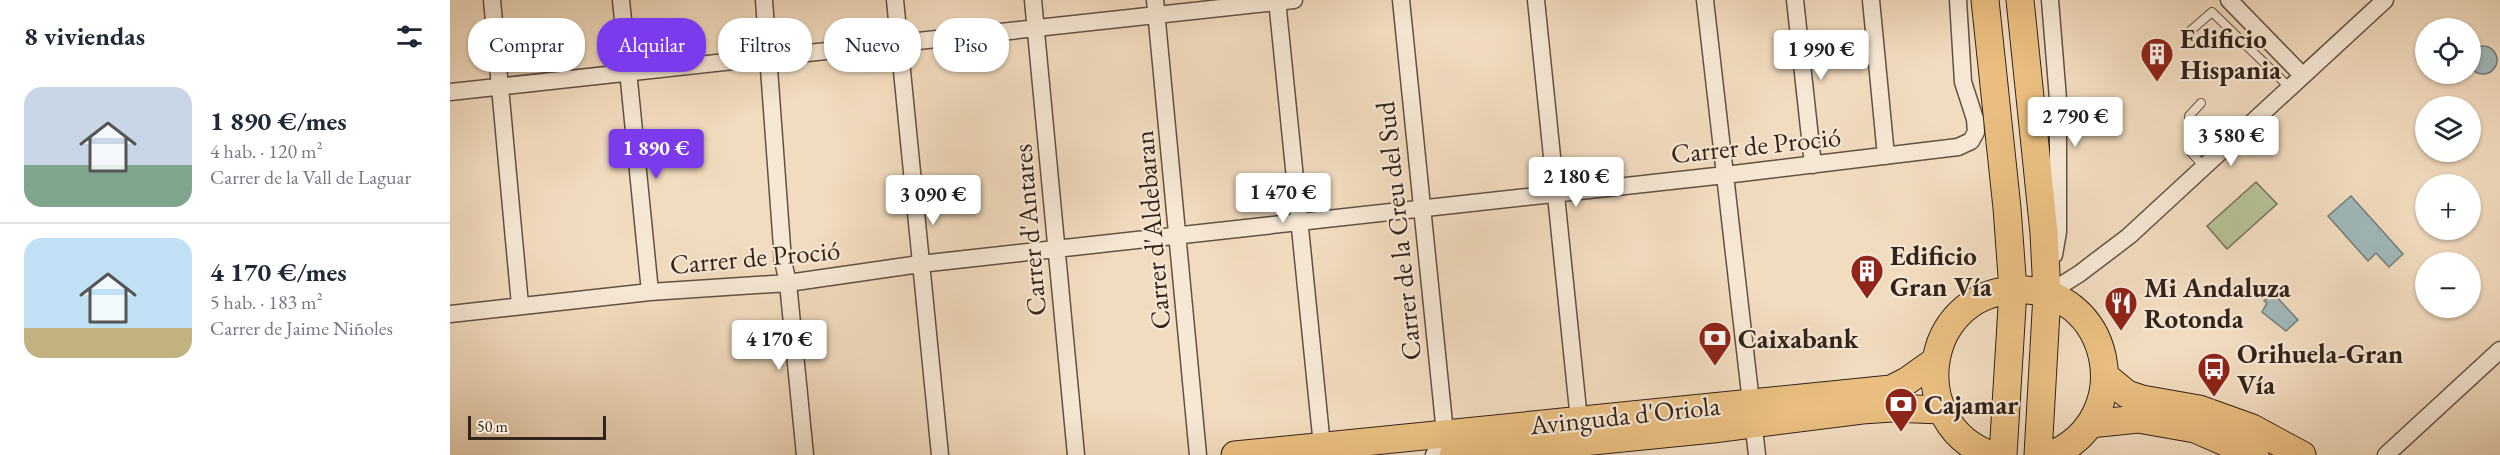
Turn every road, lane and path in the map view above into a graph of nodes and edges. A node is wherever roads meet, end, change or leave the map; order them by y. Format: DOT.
graph roads {
  1 [pos="492,0"];
  2 [pos="621,0"];
  3 [pos="764,0"];
  4 [pos="895,0"];
  5 [pos="1033,0"];
  6 [pos="1401,0"];
  7 [pos="1536,0"];
  8 [pos="1705,0"];
  9 [pos="1795,0"];
  10 [pos="1871,0"];
  11 [pos="1958,0"];
  12 [pos="1985,0"];
  13 [pos="2020,0"];
  14 [pos="2050,0"];
  15 [pos="2229,0"];
  16 [pos="2385,0"];
  17 [pos="1283,1"];
  18 [pos="1156,7"];
  19 [pos="623,18"];
  20 [pos="766,18"];
  21 [pos="897,18"];
  22 [pos="1035,28"];
  23 [pos="2189,32"];
  24 [pos="921,40"];
  25 [pos="628,72"];
  26 [pos="768,72"];
  27 [pos="902,72"];
  28 [pos="2303,76"];
  29 [pos="499,87"];
  30 [pos="2290,88"];
  31 [pos="450,92"];
  32 [pos="2201,103"];
  33 [pos="1886,156"];
  34 [pos="1813,165"];
  35 [pos="2205,168"];
  36 [pos="1725,175"];
  37 [pos="1557,192"];
  38 [pos="1421,209"];
  39 [pos="1300,221"];
  40 [pos="1178,234"];
  41 [pos="1056,250"];
  42 [pos="920,264"];
  43 [pos="788,283"];
  44 [pos="2013,290"];
  45 [pos="650,292"];
  46 [pos="2047,294"];
  47 [pos="520,305"];
  48 [pos="450,314"];
  49 [pos="2500,350"];
  50 [pos="1935,361"];
  51 [pos="2106,376"];
  52 [pos="1941,410"];
  53 [pos="1751,413"];
  54 [pos="1580,420"];
  55 [pos="2090,424"];
  56 [pos="1322,446"];
  57 [pos="1444,448"];
  58 [pos="805,455"];
  59 [pos="940,455"];
  60 [pos="1076,455"];
  61 [pos="1198,455"];
  62 [pos="1235,455"];
  63 [pos="1757,455"];
  64 [pos="1991,455"];
  65 [pos="2003,455"];
  66 [pos="2038,455"];
  67 [pos="2051,455"];
  68 [pos="2255,455"];
  69 [pos="2302,455"];
  70 [pos="2386,455"];
  1 -- 29 [label="street"];
  2 -- 19 [label="street"];
  3 -- 20 [label="street"];
  4 -- 21 [label="street"];
  5 -- 22 [label="street, Carrer d'Antares"];
  6 -- 38 [label="street, Carrer de la Creu del Sud"];
  7 -- 37 [label="street"];
  8 -- 36 [label="street"];
  9 -- 34 [label="street"];
  10 -- 33 [label="street"];
  11 -- 33 [label="street, Carrer de Proció"];
  12 -- 44 [label="main road"];
  13 -- 46 [label="main road"];
  14 -- 46 [label="street"];
  15 -- 28 [label="street"];
  16 -- 28 [label="street"];
  17 -- 18 [label="street"];
  17 -- 39 [label="street"];
  18 -- 22 [label="street"];
  18 -- 40 [label="street, Carrer d'Aldebaran"];
  22 -- 24 [label="street"];
  22 -- 41 [label="street, Carrer d'Antares"];
  23 -- 30 [label="lane"];
  25 -- 29 [label="street"];
  25 -- 45 [label="street"];
  26 -- 43 [label="street"];
  27 -- 42 [label="street"];
  28 -- 30 [label="street"];
  29 -- 31 [label="street"];
  29 -- 47 [label="street"];
  30 -- 35 [label="street"];
  32 -- 35 [label="lane"];
  33 -- 34 [label="street, Carrer de Proció"];
  34 -- 36 [label="street, Carrer de Proció"];
  35 -- 46 [label="street"];
  36 -- 37 [label="street, Carrer de Proció"];
  36 -- 53 [label="street"];
  37 -- 38 [label="street, Carrer de Proció"];
  37 -- 54 [label="street"];
  38 -- 39 [label="street, Carrer de Proció"];
  38 -- 57 [label="street, Carrer de la Creu del Sud"];
  39 -- 40 [label="street, Carrer de Proció"];
  39 -- 56 [label="street"];
  40 -- 41 [label="street, Carrer de Proció"];
  40 -- 61 [label="street, Carrer d'Aldebaran"];
  41 -- 42 [label="street, Carrer de Proció"];
  41 -- 60 [label="street, Carrer d'Antares"];
  42 -- 43 [label="street, Carrer de Proció"];
  42 -- 59 [label="street"];
  43 -- 45 [label="street, Carrer de Proció"];
  43 -- 58 [label="street"];
  44 -- 46 [label="main road"];
  44 -- 50 [label="main road"];
  44 -- 65 [label="main road"];
  45 -- 47 [label="street, Carrer de Proció"];
  46 -- 51 [label="main road"];
  46 -- 66 [label="main road"];
  47 -- 48 [label="street, Carrer de Proció"];
  49 -- 70 [label="street"];
  50 -- 52 [label="main road"];
  50 -- 53 [label="main road, Avinguda d'Oriola"];
  51 -- 55 [label="main road"];
  51 -- 69 [label="main road"];
  52 -- 53 [label="main road, Avinguda d'Oriola"];
  52 -- 64 [label="main road"];
  53 -- 54 [label="main road, Avinguda d'Oriola"];
  53 -- 57 [label="main road, Avinguda d'Oriola"];
  53 -- 63 [label="street"];
  54 -- 57 [label="main road, Avinguda d'Oriola"];
  55 -- 67 [label="main road"];
  55 -- 68 [label="main road"];
  56 -- 57 [label="main road, Avinguda d'Oriola"];
  56 -- 62 [label="main road, Avinguda d'Oriola"];
}
